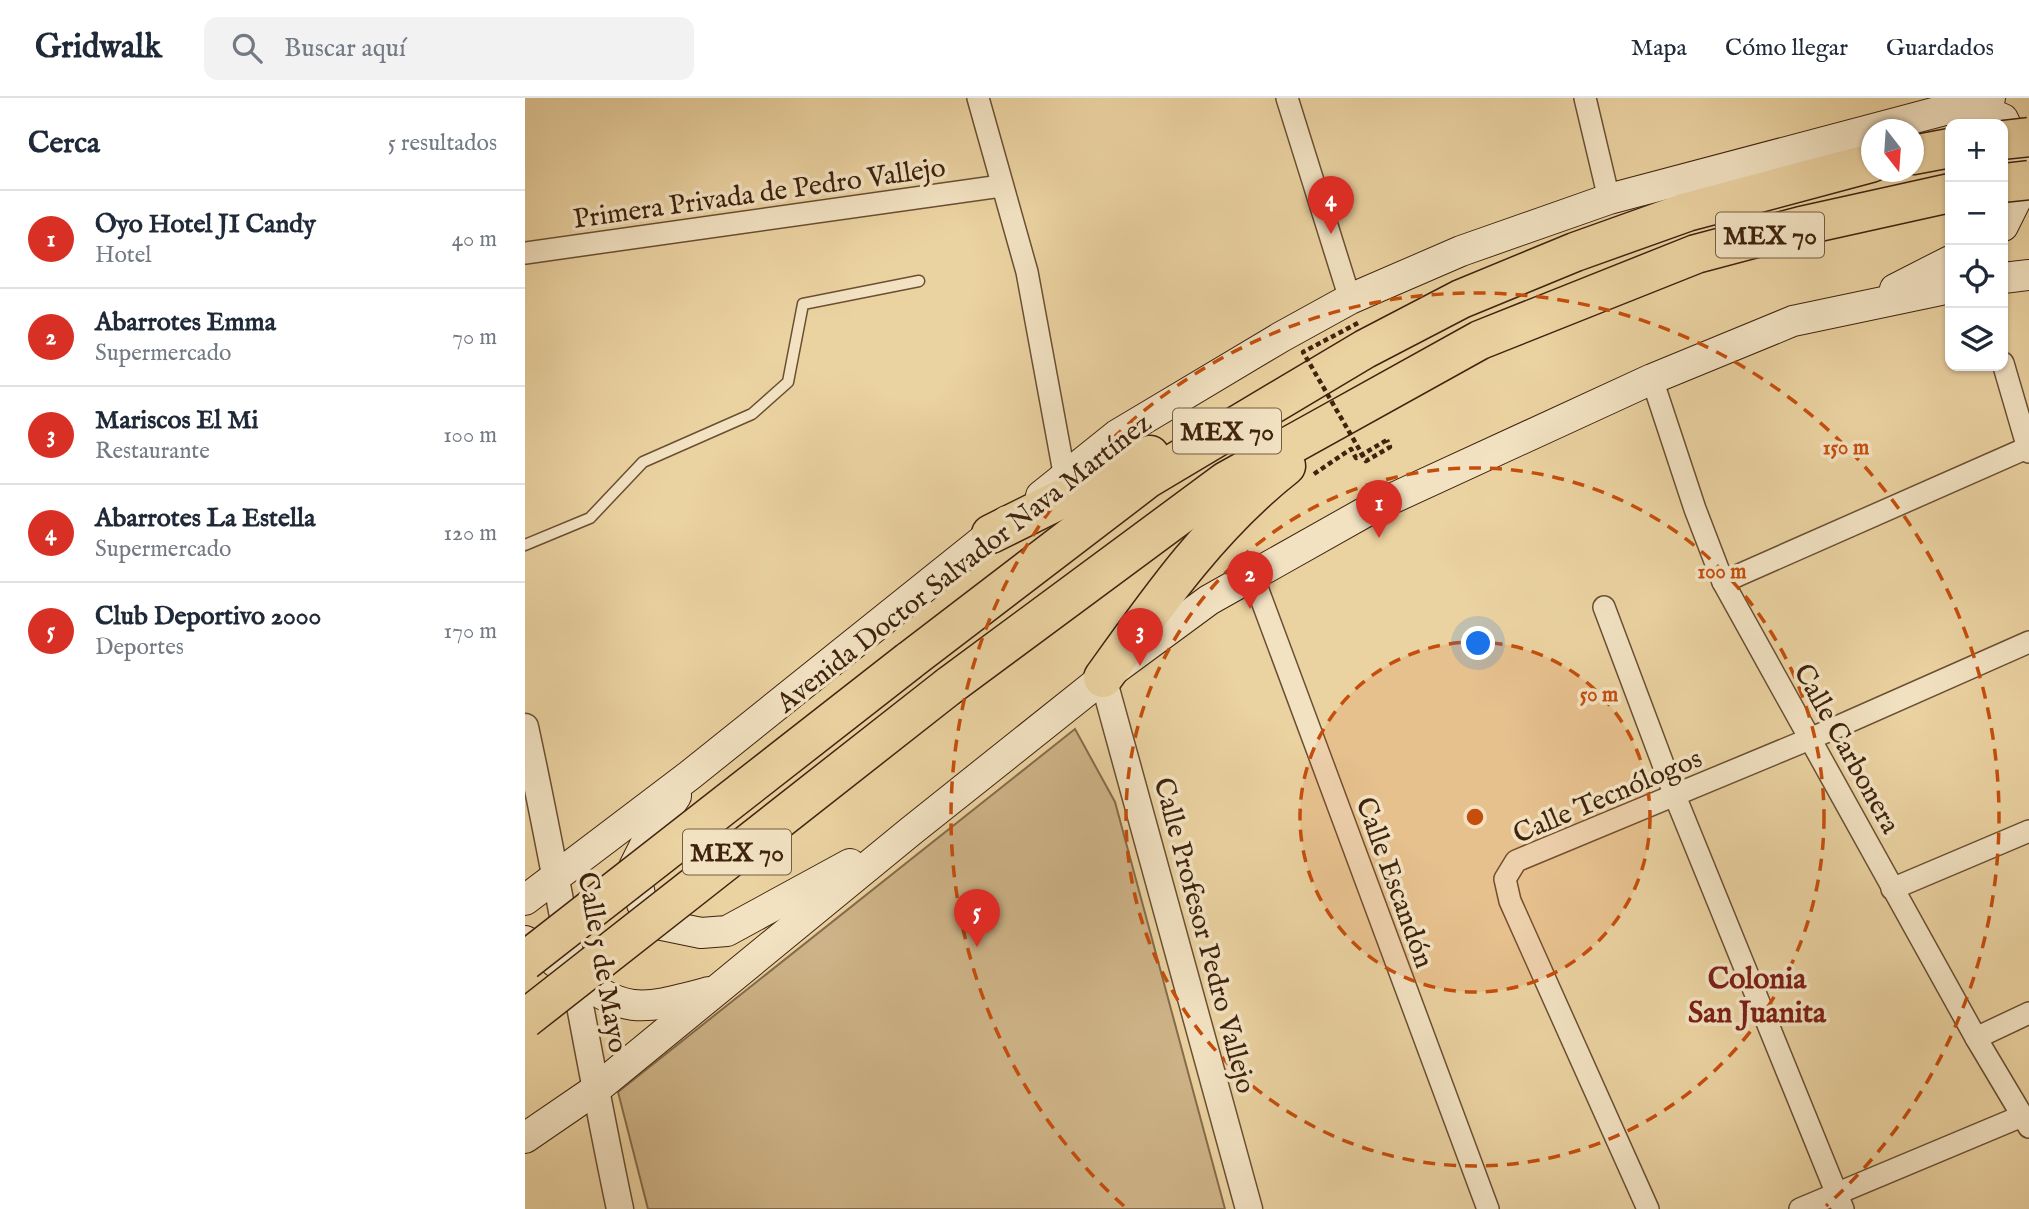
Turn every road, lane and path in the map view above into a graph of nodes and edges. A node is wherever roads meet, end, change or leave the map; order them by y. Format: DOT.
graph roads {
  1 [pos="978,98"];
  2 [pos="1287,98"];
  3 [pos="1585,98"];
  4 [pos="1990,98"];
  5 [pos="1924,124"];
  6 [pos="1924,129"];
  7 [pos="2029,137"];
  8 [pos="2008,139"];
  9 [pos="1924,142"];
  10 [pos="1861,147"];
  11 [pos="1945,147"];
  12 [pos="1861,166"];
  13 [pos="2029,180"];
  14 [pos="2008,182"];
  15 [pos="1001,186"];
  16 [pos="1945,194"];
  17 [pos="1609,199"];
  18 [pos="2008,216"];
  19 [pos="525,253"];
  20 [pos="1945,264"];
  21 [pos="2029,275"];
  22 [pos="2008,277"];
  23 [pos="919,281"];
  24 [pos="1945,289"];
  25 [pos="1860,306"];
  26 [pos="1358,324"];
  27 [pos="2005,371"];
  28 [pos="1652,379"];
  29 [pos="1372,399"];
  30 [pos="1387,440"];
  31 [pos="2029,449"];
  32 [pos="1065,478"];
  33 [pos="991,534"];
  34 [pos="525,545"];
  35 [pos="1252,574"];
  36 [pos="1723,582"];
  37 [pos="1604,607"];
  38 [pos="2029,642"];
  39 [pos="1103,678"];
  40 [pos="525,727"];
  41 [pos="1812,738"];
  42 [pos="690,775"];
  43 [pos="1675,796"];
  44 [pos="911,831"];
  45 [pos="2029,831"];
  46 [pos="557,876"];
  47 [pos="1892,888"];
  48 [pos="525,900"];
  49 [pos="525,942"];
  50 [pos="525,961"];
  51 [pos="574,976"];
  52 [pos="719,989"];
  53 [pos="2029,1013"];
  54 [pos="525,1019"];
  55 [pos="1976,1038"];
  56 [pos="595,1090"];
  57 [pos="2026,1121"];
  58 [pos="525,1138"];
  59 [pos="1840,1202"];
  60 [pos="620,1209"];
  61 [pos="1249,1209"];
  62 [pos="1488,1209"];
  63 [pos="1648,1209"];
  64 [pos="1800,1209"];
  1 -- 15 [label="street"];
  2 -- 26 [label="street"];
  3 -- 17 [label="street"];
  4 -- 6 [label="main road, Avenida Doctor Salvador Nava Martínez"];
  5 -- 18 [label="main road"];
  7 -- 8 [label="highway, bridge"];
  9 -- 11 [label="highway, Avenida Doctor Salvador Nava Martínez"];
  10 -- 17 [label="main road, Avenida Doctor Salvador Nava Martínez"];
  12 -- 26 [label="highway, Avenida Doctor Salvador Nava Martínez / MEX 70"];
  13 -- 14 [label="highway, bridge"];
  15 -- 19 [label="street, Primera Privada de Pedro Vallejo"];
  15 -- 32 [label="street"];
  16 -- 29 [label="highway, MEX 70"];
  17 -- 26 [label="main road, Avenida Doctor Salvador Nava Martínez"];
  20 -- 25 [label="main road"];
  21 -- 22 [label="main road"];
  23 -- 34 [label="lane"];
  24 -- 25 [label="main road"];
  25 -- 28 [label="main road"];
  26 -- 30 [label="path, bridge"];
  26 -- 32 [label="main road, Avenida Doctor Salvador Nava Martínez"];
  26 -- 33 [label="highway"];
  26 -- 50 [label="highway, Avenida Doctor Salvador Nava Martínez / MEX 70, bridge"];
  27 -- 31 [label="street"];
  28 -- 35 [label="main road"];
  28 -- 36 [label="street, Calle Carbonera"];
  29 -- 39 [label="highway"];
  29 -- 54 [label="highway, MEX 70, bridge"];
  31 -- 36 [label="street"];
  32 -- 33 [label="main road, Avenida Doctor Salvador Nava Martínez"];
  33 -- 42 [label="main road, Avenida Doctor Salvador Nava Martínez"];
  35 -- 39 [label="main road"];
  35 -- 62 [label="street, Calle Escandón"];
  36 -- 41 [label="street, Calle Carbonera"];
  37 -- 43 [label="street"];
  38 -- 41 [label="street, Calle Tecnólogos"];
  39 -- 44 [label="main road"];
  39 -- 61 [label="street, Calle Profesor Pedro Vallejo"];
  40 -- 46 [label="street, Calle 5 de Mayo"];
  41 -- 43 [label="street, Calle Tecnólogos"];
  41 -- 47 [label="street, Calle Carbonera"];
  42 -- 44 [label="main road"];
  42 -- 46 [label="main road, Avenida Doctor Salvador Nava Martínez"];
  43 -- 59 [label="street"];
  43 -- 63 [label="street, Calle Tecnólogos"];
  44 -- 52 [label="main road"];
  45 -- 47 [label="street"];
  46 -- 48 [label="main road, Avenida Doctor Salvador Nava Martínez"];
  46 -- 51 [label="street, Calle 5 de Mayo"];
  47 -- 55 [label="street, Calle Carbonera"];
  49 -- 51 [label="main road"];
  51 -- 52 [label="main road"];
  51 -- 56 [label="street, Calle 5 de Mayo"];
  52 -- 56 [label="main road"];
  53 -- 55 [label="street"];
  55 -- 57 [label="street, Calle Carbonera"];
  56 -- 58 [label="main road"];
  56 -- 60 [label="street, Calle 5 de Mayo"];
  57 -- 59 [label="street"];
  59 -- 64 [label="street"];
}
